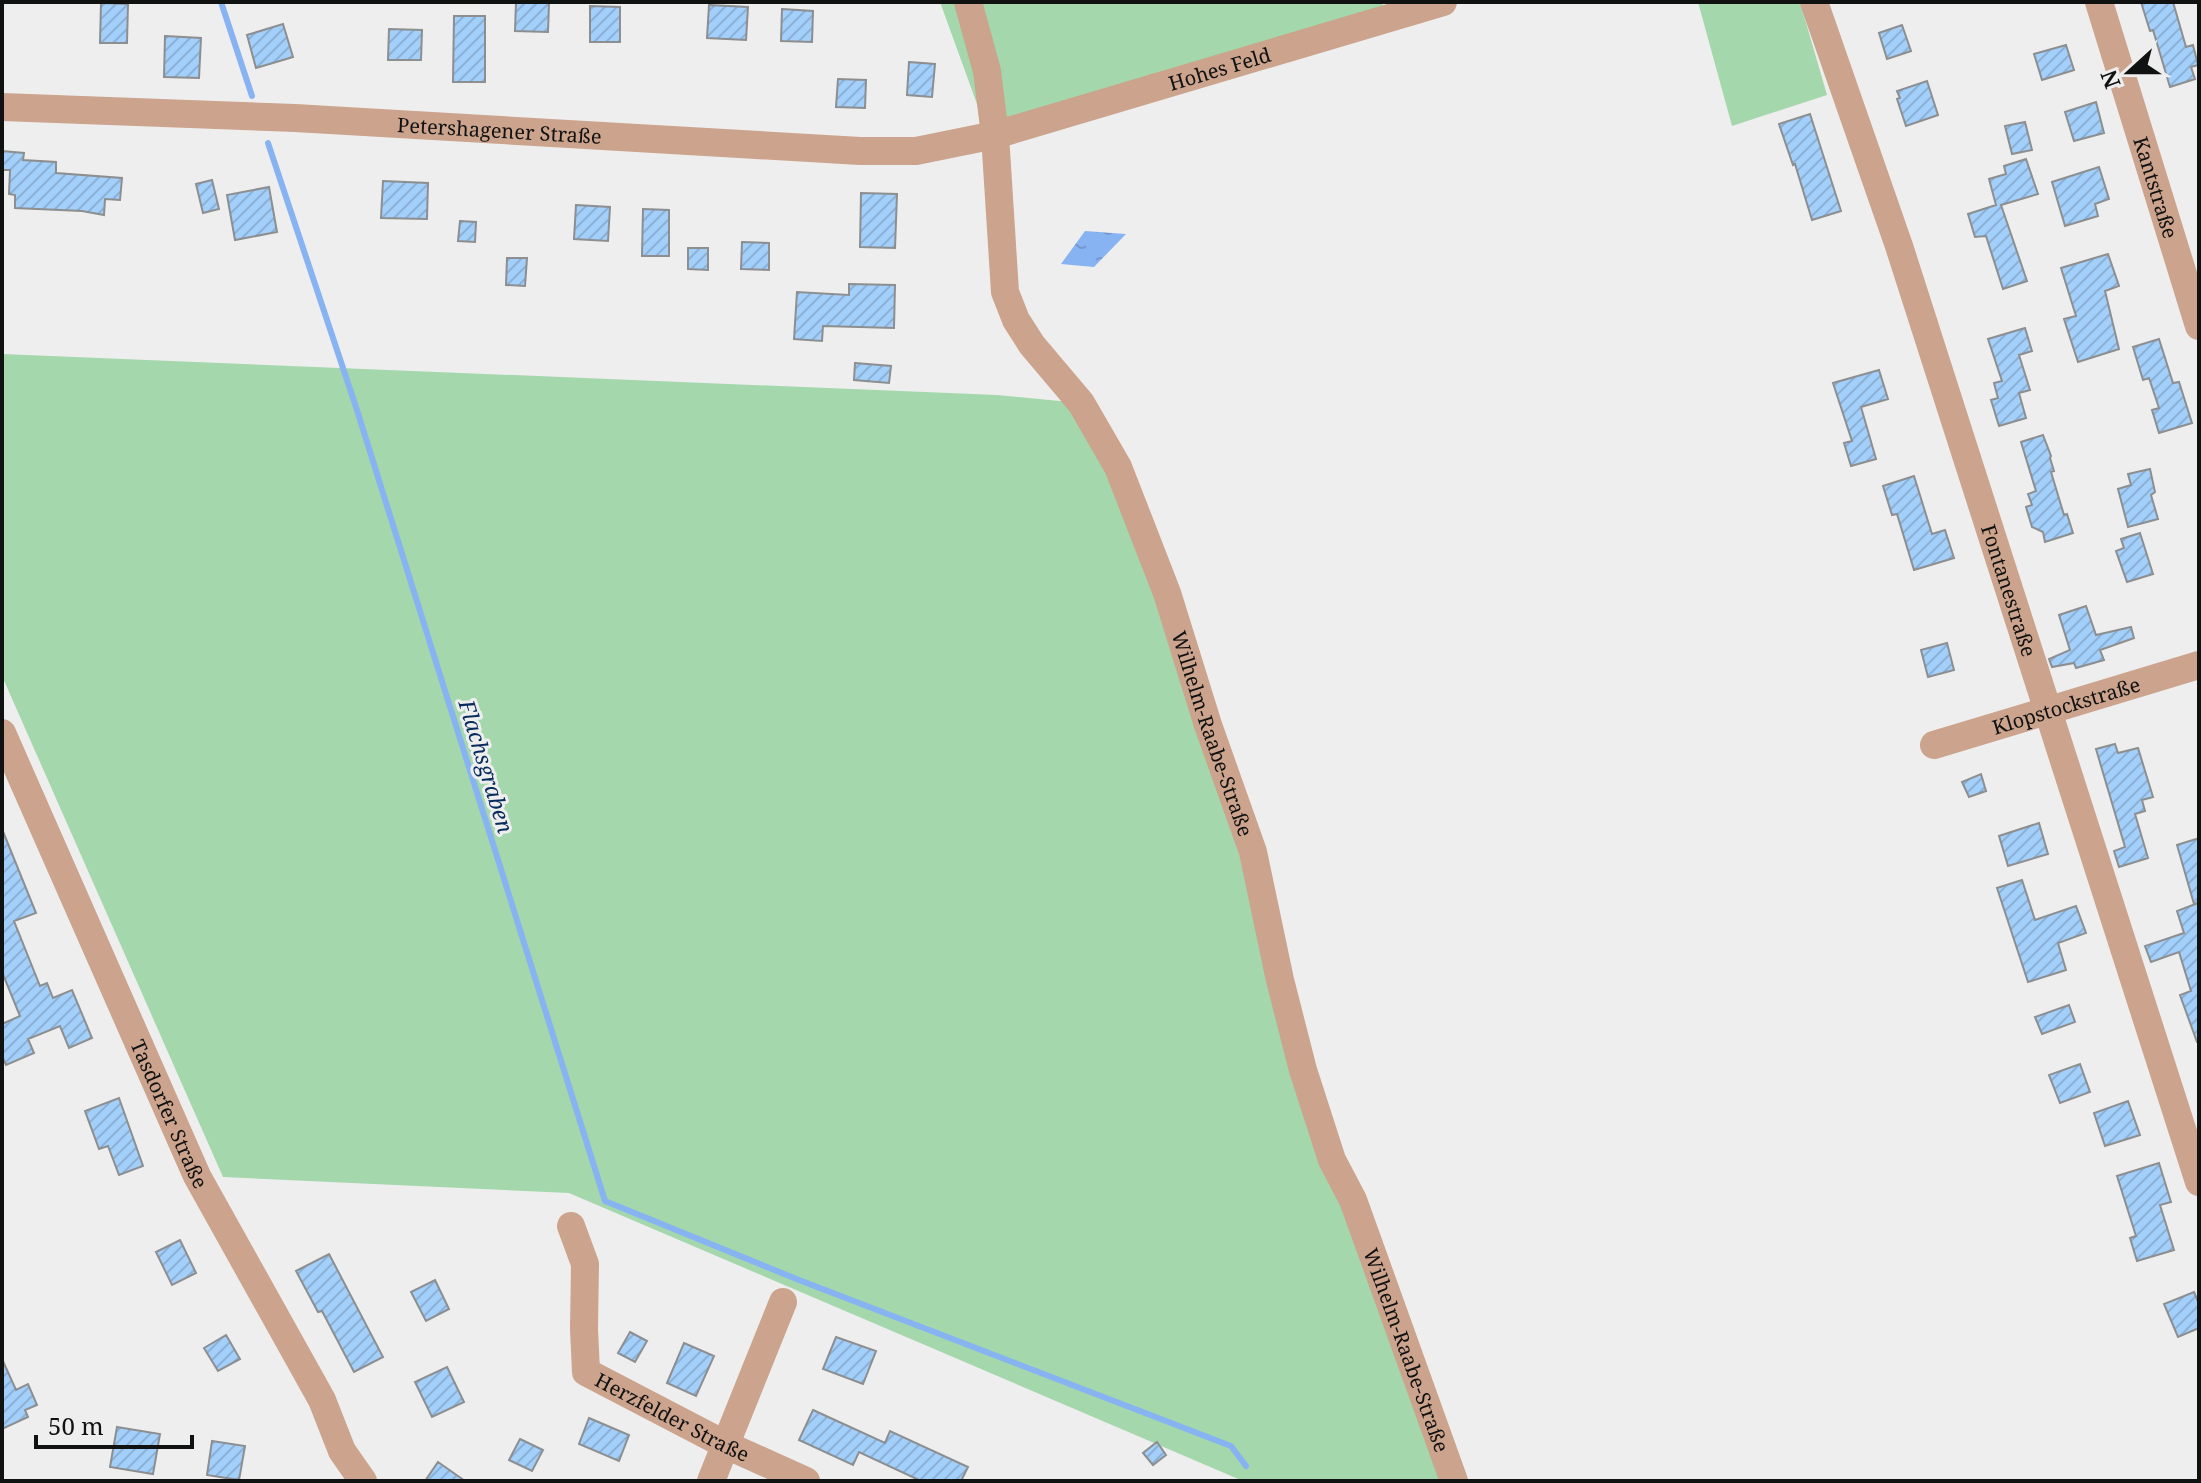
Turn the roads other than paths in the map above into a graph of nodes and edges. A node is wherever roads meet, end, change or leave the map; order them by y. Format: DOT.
graph roads {
  1 [pos="968,2"];
  2 [pos="1443,2"];
  3 [pos="1814,2"];
  4 [pos="2099,2"];
  5 [pos="2,107"];
  6 [pos="995,135"];
  7 [pos="2188,251"];
  8 [pos="2199,326"];
  9 [pos="2199,665"];
  10 [pos="2047,711"];
  11 [pos="2,733"];
  12 [pos="1934,745"];
  13 [pos="2199,1182"];
  14 [pos="571,1226"];
  15 [pos="783,1302"];
  16 [pos="726,1445"];
  17 [pos="363,1481"];
  18 [pos="711,1481"];
  19 [pos="806,1481"];
  20 [pos="1454,1481"];
  1 -- 6 [label="street, Wilhelm-Raabe-Straße"];
  2 -- 6 [label="street, Hohes Feld"];
  3 -- 10 [label="street, Fontanestraße"];
  4 -- 7 [label="street, Kantstraße"];
  5 -- 6 [label="street, Petershagener Straße"];
  6 -- 20 [label="street, Wilhelm-Raabe-Straße"];
  7 -- 8 [label="street, Kantstraße"];
  9 -- 10 [label="street, Klopstockstraße"];
  10 -- 12 [label="street, Klopstockstraße"];
  10 -- 13 [label="street, Fontanestraße"];
  11 -- 17 [label="street, Tasdorfer Straße"];
  14 -- 16 [label="street, Herzfelder Straße"];
  15 -- 16 [label="street"];
  16 -- 18 [label="street"];
  16 -- 19 [label="street, Herzfelder Straße"];
}
